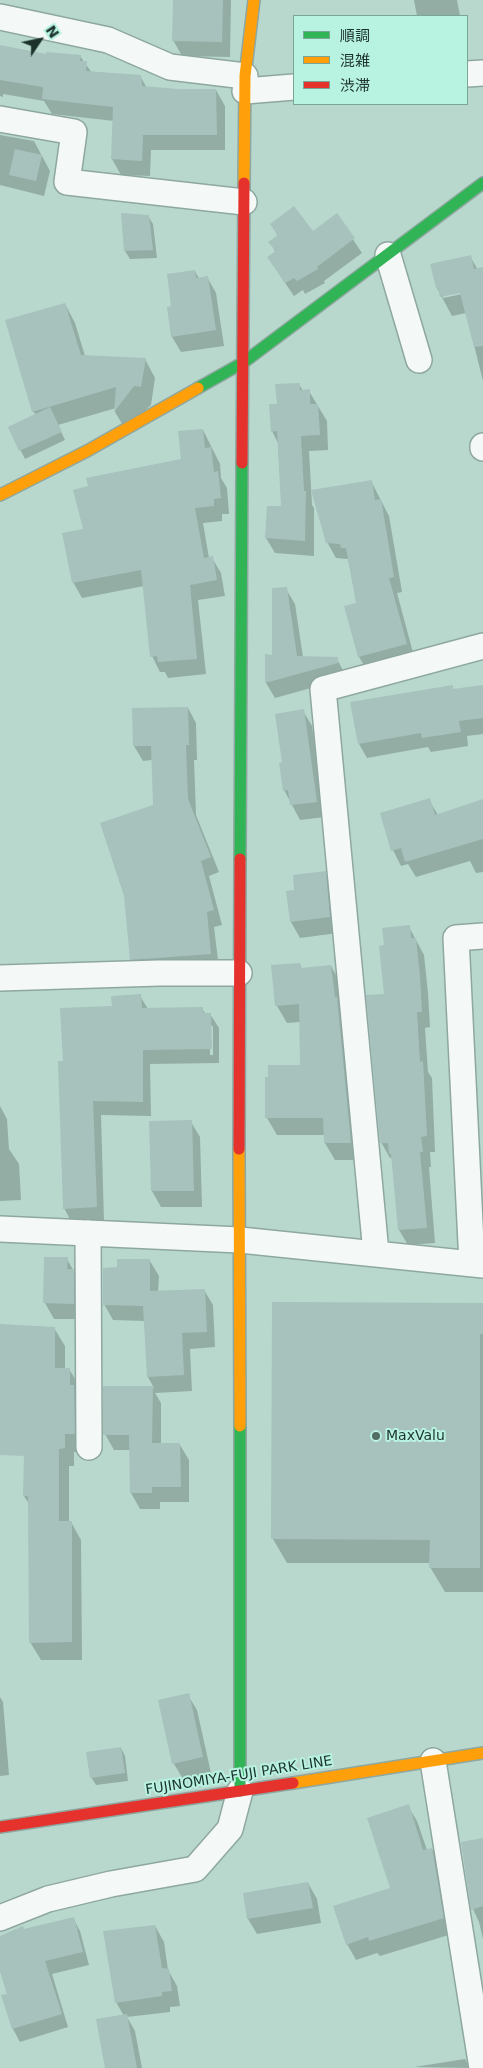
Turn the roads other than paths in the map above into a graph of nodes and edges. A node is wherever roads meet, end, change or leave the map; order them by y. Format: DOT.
graph roads {
  1 [pos="254,0"];
  2 [pos="0,17"];
  3 [pos="483,73"];
  4 [pos="468,74"];
  5 [pos="245,83"];
  6 [pos="293,87"];
  7 [pos="0,119"];
  8 [pos="483,183"];
  9 [pos="244,202"];
  10 [pos="388,255"];
  11 [pos="419,360"];
  12 [pos="244,362"];
  13 [pos="0,496"];
  14 [pos="483,646"];
  15 [pos="483,936"];
  16 [pos="240,973"];
  17 [pos="0,978"];
  18 [pos="0,1229"];
  19 [pos="88,1233"];
  20 [pos="240,1240"];
  21 [pos="376,1253"];
  22 [pos="478,1264"];
  23 [pos="89,1447"];
  24 [pos="483,1753"];
  25 [pos="433,1761"];
  26 [pos="240,1791"];
  27 [pos="0,1826"];
  28 [pos="0,1918"];
  29 [pos="482,2068"];
  1 -- 5 [label="street"];
  2 -- 5 [label="street"];
  3 -- 4 [label="street"];
  5 -- 6 [label="street"];
  5 -- 9 [label="street"];
  7 -- 9 [label="street"];
  8 -- 10 [label="street"];
  9 -- 12 [label="street"];
  10 -- 11 [label="street"];
  10 -- 12 [label="street"];
  12 -- 13 [label="street"];
  12 -- 16 [label="street"];
  14 -- 21 [label="street"];
  15 -- 22 [label="street"];
  16 -- 17 [label="street"];
  16 -- 20 [label="street"];
  18 -- 19 [label="street"];
  19 -- 20 [label="street"];
  19 -- 23 [label="street"];
  20 -- 21 [label="street"];
  20 -- 26 [label="street"];
  21 -- 22 [label="street"];
  24 -- 25 [label="street, FUJINOMIYA-FUJI PARK LINE"];
  25 -- 26 [label="street, FUJINOMIYA-FUJI PARK LINE"];
  25 -- 29 [label="street"];
  26 -- 27 [label="street, FUJINOMIYA-FUJI PARK LINE"];
  26 -- 28 [label="street"];
}
